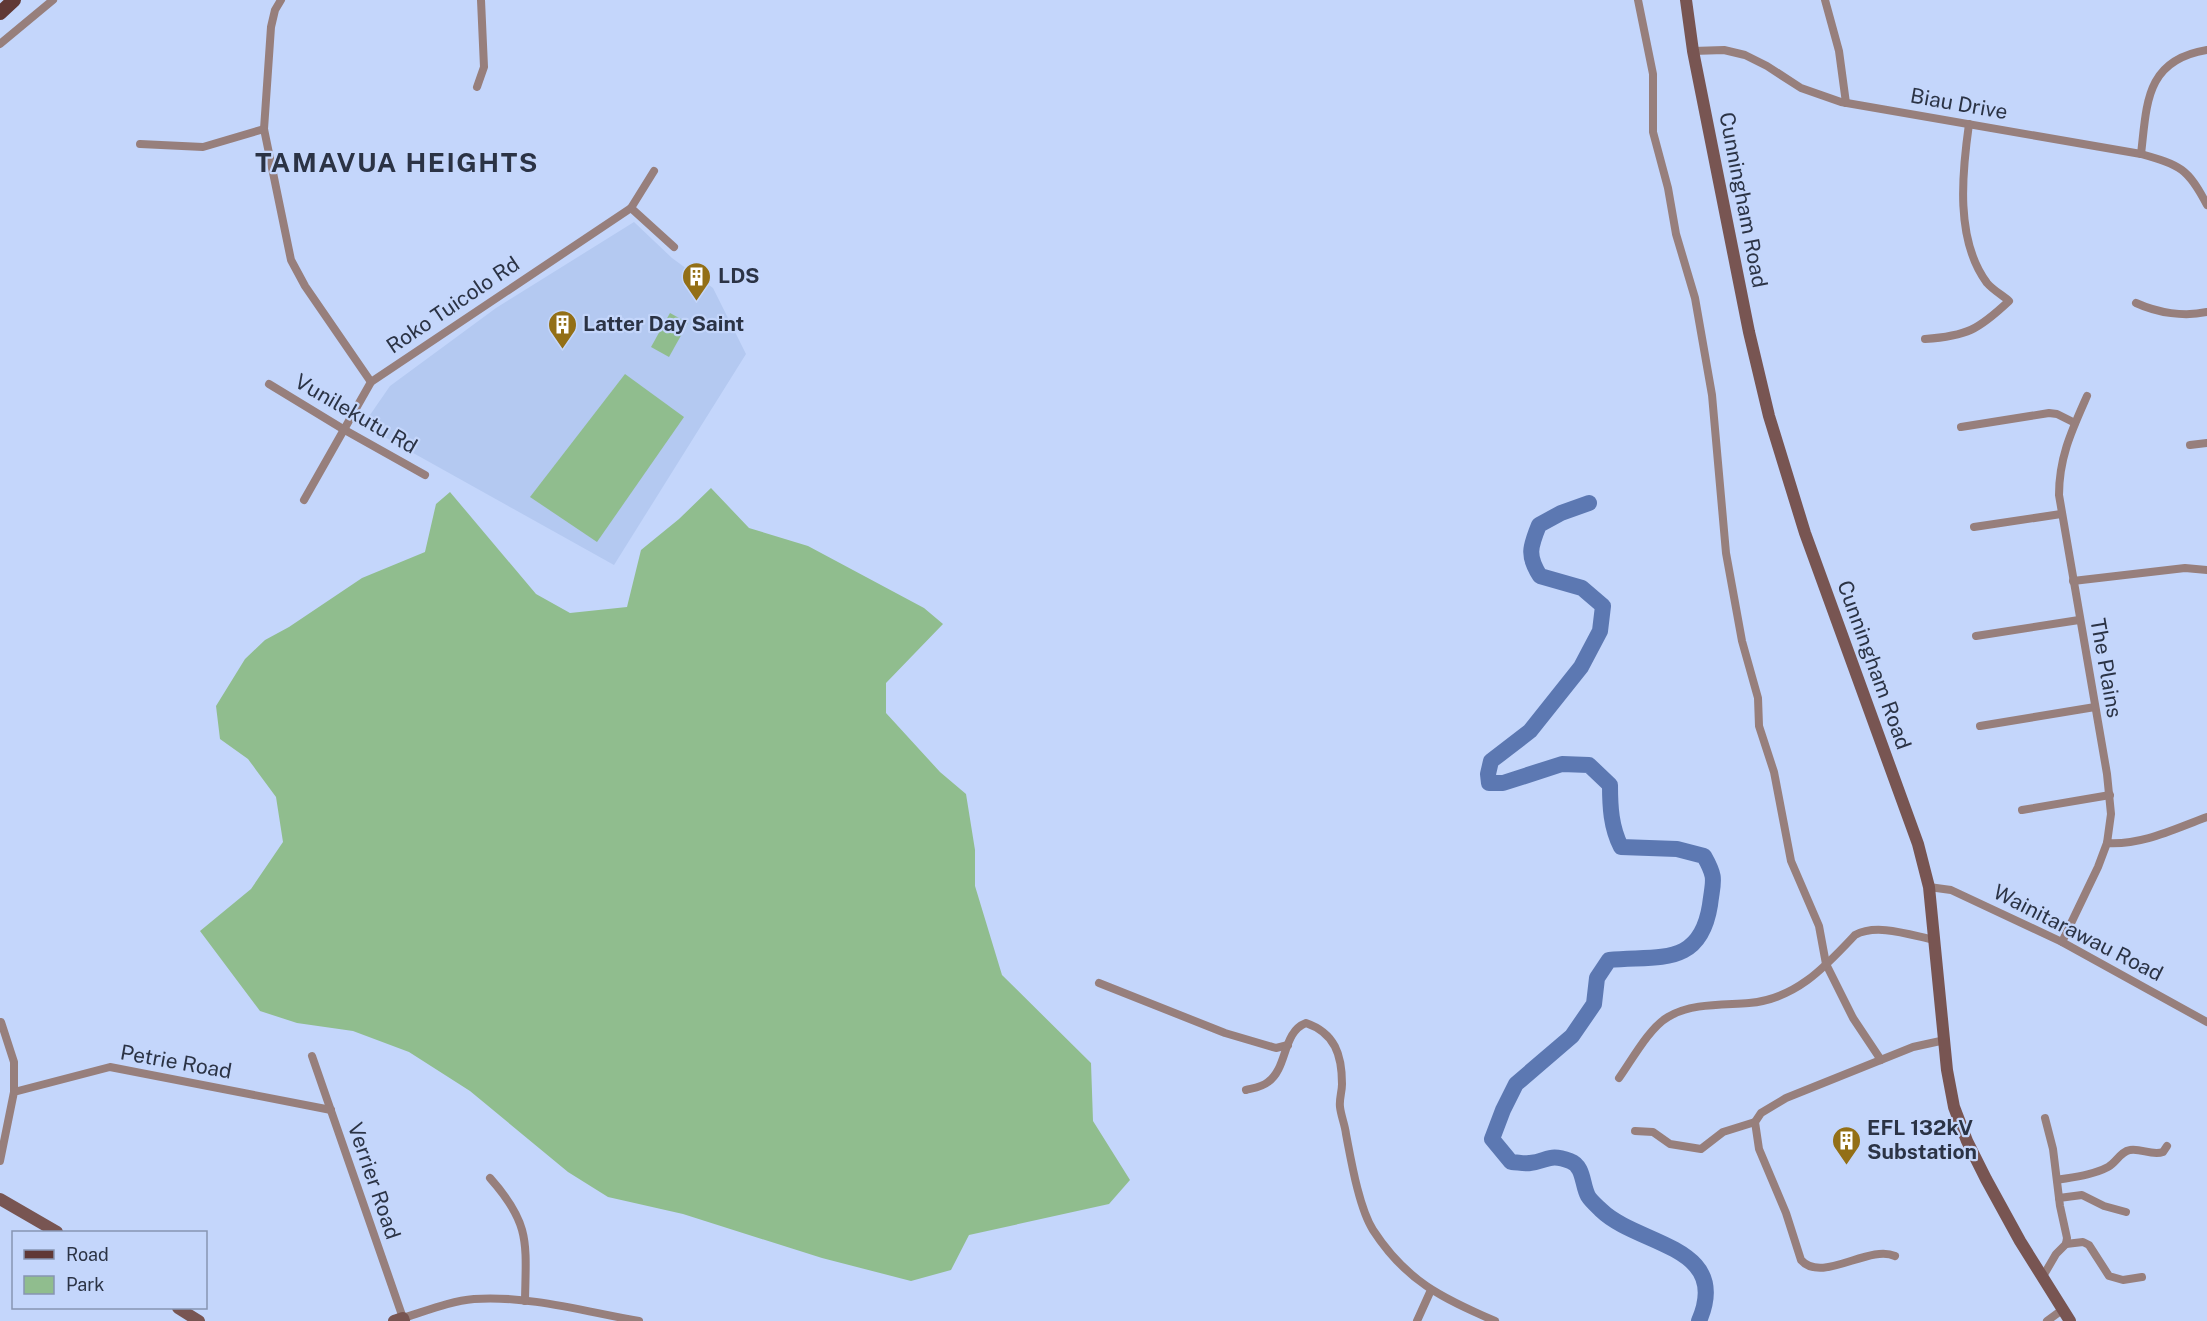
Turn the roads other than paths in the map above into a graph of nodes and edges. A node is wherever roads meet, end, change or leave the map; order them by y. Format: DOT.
graph roads {
  1 [pos="14,0"];
  2 [pos="53,0"];
  3 [pos="281,0"];
  4 [pos="481,0"];
  5 [pos="1638,0"];
  6 [pos="1686,0"];
  7 [pos="1825,0"];
  8 [pos="0,13"];
  9 [pos="0,44"];
  10 [pos="2207,50"];
  11 [pos="1693,51"];
  12 [pos="477,87"];
  13 [pos="1846,103"];
  14 [pos="1969,124"];
  15 [pos="264,129"];
  16 [pos="140,144"];
  17 [pos="2141,154"];
  18 [pos="654,171"];
  19 [pos="2207,205"];
  20 [pos="631,208"];
  21 [pos="674,247"];
  22 [pos="2136,303"];
  23 [pos="2207,312"];
  24 [pos="1925,339"];
  25 [pos="371,382"];
  26 [pos="269,384"];
  27 [pos="2087,396"];
  28 [pos="2075,423"];
  29 [pos="1961,428"];
  30 [pos="343,429"];
  31 [pos="2207,443"];
  32 [pos="2190,445"];
  33 [pos="425,475"];
  34 [pos="304,500"];
  35 [pos="2061,514"];
  36 [pos="1974,527"];
  37 [pos="2207,570"];
  38 [pos="2073,581"];
  39 [pos="2079,620"];
  40 [pos="1976,636"];
  41 [pos="2095,707"];
  42 [pos="1980,726"];
  43 [pos="2110,795"];
  44 [pos="2022,810"];
  45 [pos="2207,817"];
  46 [pos="2107,843"];
  47 [pos="1929,887"];
  48 [pos="1934,940"];
  49 [pos="2062,942"];
  50 [pos="1826,964"];
  51 [pos="1099,982"];
  52 [pos="1,1022"];
  53 [pos="2207,1022"];
  54 [pos="1945,1040"];
  55 [pos="1288,1045"];
  56 [pos="312,1056"];
  57 [pos="1881,1060"];
  58 [pos="1619,1077"];
  59 [pos="1246,1090"];
  60 [pos="14,1092"];
  61 [pos="331,1110"];
  62 [pos="2045,1118"];
  63 [pos="1755,1122"];
  64 [pos="1635,1131"];
  65 [pos="2167,1146"];
  66 [pos="0,1161"];
  67 [pos="490,1178"];
  68 [pos="2057,1180"];
  69 [pos="2059,1198"];
  70 [pos="0,1199"];
  71 [pos="2126,1212"];
  72 [pos="54,1231"];
  73 [pos="2066,1244"];
  74 [pos="1895,1256"];
  75 [pos="2142,1277"];
  76 [pos="2042,1278"];
  77 [pos="1431,1290"];
  78 [pos="525,1300"];
  79 [pos="180,1309"];
  80 [pos="2062,1310"];
  81 [pos="400,1320"];
  82 [pos="199,1321"];
  83 [pos="639,1321"];
  84 [pos="1417,1321"];
  85 [pos="1495,1321"];
  86 [pos="2047,1321"];
  87 [pos="2070,1321"];
  1 -- 8 [label="main road"];
  2 -- 9 [label="street"];
  3 -- 15 [label="street"];
  4 -- 12 [label="street"];
  5 -- 50 [label="street"];
  6 -- 11 [label="main road, Cunningham Road"];
  7 -- 13 [label="street"];
  10 -- 17 [label="street"];
  11 -- 13 [label="street, Biau Drive"];
  11 -- 47 [label="main road, Cunningham Road"];
  13 -- 14 [label="street, Biau Drive"];
  14 -- 17 [label="street, Biau Drive"];
  14 -- 24 [label="street"];
  15 -- 16 [label="street"];
  15 -- 25 [label="street"];
  17 -- 19 [label="street, Biau Drive"];
  18 -- 20 [label="street, Roko Tuicolo Rd"];
  20 -- 21 [label="street"];
  20 -- 25 [label="street, Roko Tuicolo Rd"];
  22 -- 23 [label="street"];
  25 -- 30 [label="street, Roko Tuicolo Rd"];
  26 -- 30 [label="street, Vunilekutu Rd"];
  27 -- 28 [label="street, The Plains"];
  28 -- 29 [label="street"];
  28 -- 35 [label="street, The Plains"];
  30 -- 33 [label="street, Vunilekutu Rd"];
  30 -- 34 [label="street, Roko Tuicolo Rd"];
  31 -- 32 [label="street"];
  35 -- 36 [label="street"];
  35 -- 38 [label="street, The Plains"];
  37 -- 38 [label="street"];
  38 -- 39 [label="street, The Plains"];
  39 -- 40 [label="street"];
  39 -- 41 [label="street, The Plains"];
  41 -- 42 [label="street"];
  41 -- 43 [label="street, The Plains"];
  43 -- 44 [label="street"];
  43 -- 46 [label="street, The Plains"];
  45 -- 46 [label="street"];
  46 -- 49 [label="street, The Plains"];
  47 -- 48 [label="main road, Cunningham Road"];
  47 -- 49 [label="street, Wainitarawau Road"];
  48 -- 50 [label="street"];
  48 -- 54 [label="main road, Cunningham Road"];
  49 -- 53 [label="street, Wainitarawau Road"];
  50 -- 57 [label="street"];
  50 -- 58 [label="street"];
  51 -- 55 [label="street"];
  52 -- 60 [label="street"];
  54 -- 57 [label="street"];
  54 -- 76 [label="main road, Cunningham Road"];
  55 -- 59 [label="street"];
  55 -- 77 [label="street"];
  56 -- 61 [label="street, Verrier Road"];
  57 -- 63 [label="street"];
  60 -- 61 [label="street, Petrie Road"];
  60 -- 66 [label="street"];
  61 -- 81 [label="street, Verrier Road"];
  62 -- 68 [label="street"];
  63 -- 64 [label="street"];
  63 -- 74 [label="street"];
  65 -- 68 [label="street"];
  67 -- 78 [label="street"];
  68 -- 69 [label="street"];
  69 -- 71 [label="street"];
  69 -- 73 [label="street"];
  70 -- 72 [label="main road"];
  73 -- 75 [label="street"];
  73 -- 76 [label="street"];
  76 -- 80 [label="main road, Cunningham Road"];
  77 -- 84 [label="street"];
  77 -- 85 [label="street"];
  78 -- 81 [label="street"];
  78 -- 83 [label="street"];
  79 -- 82 [label="main road"];
  80 -- 86 [label="street"];
  80 -- 87 [label="main road, Cunningham Road"];
}
